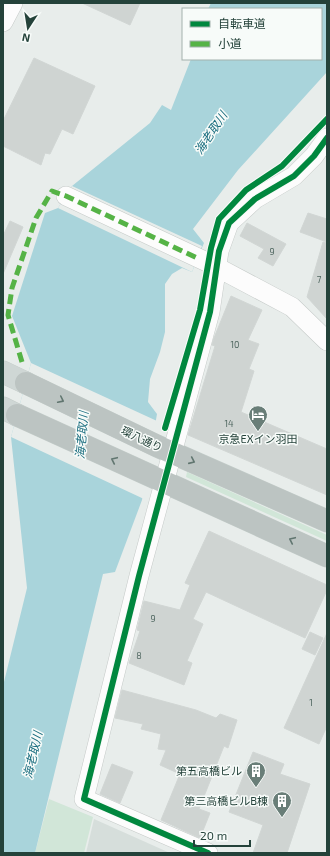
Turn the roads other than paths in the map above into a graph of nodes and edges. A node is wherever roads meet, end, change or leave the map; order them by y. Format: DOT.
graph roads {
  1 [pos="13,3"];
  2 [pos="3,22"];
  3 [pos="327,138"];
  4 [pos="321,159"];
  5 [pos="66,196"];
  6 [pos="218,268"];
  7 [pos="327,341"];
  8 [pos="3,372"];
  9 [pos="26,383"];
  10 [pos="10,411"];
  11 [pos="164,450"];
  12 [pos="157,480"];
  13 [pos="327,521"];
  14 [pos="327,556"];
  15 [pos="208,853"];
  1 -- 2 [label="street"];
  3 -- 4 [label="street"];
  4 -- 6 [label="street"];
  5 -- 6 [label="street"];
  6 -- 7 [label="street"];
  6 -- 11 [label="street"];
  8 -- 9 [label="main road, 環八通り"];
  9 -- 11 [label="highway, 環八通り, one-way"];
  12 -- 10 [label="highway, one-way"];
  11 -- 12 [label="street"];
  11 -- 13 [label="highway, 環八通り, one-way"];
  14 -- 12 [label="highway, one-way"];
  12 -- 15 [label="street"];
}
